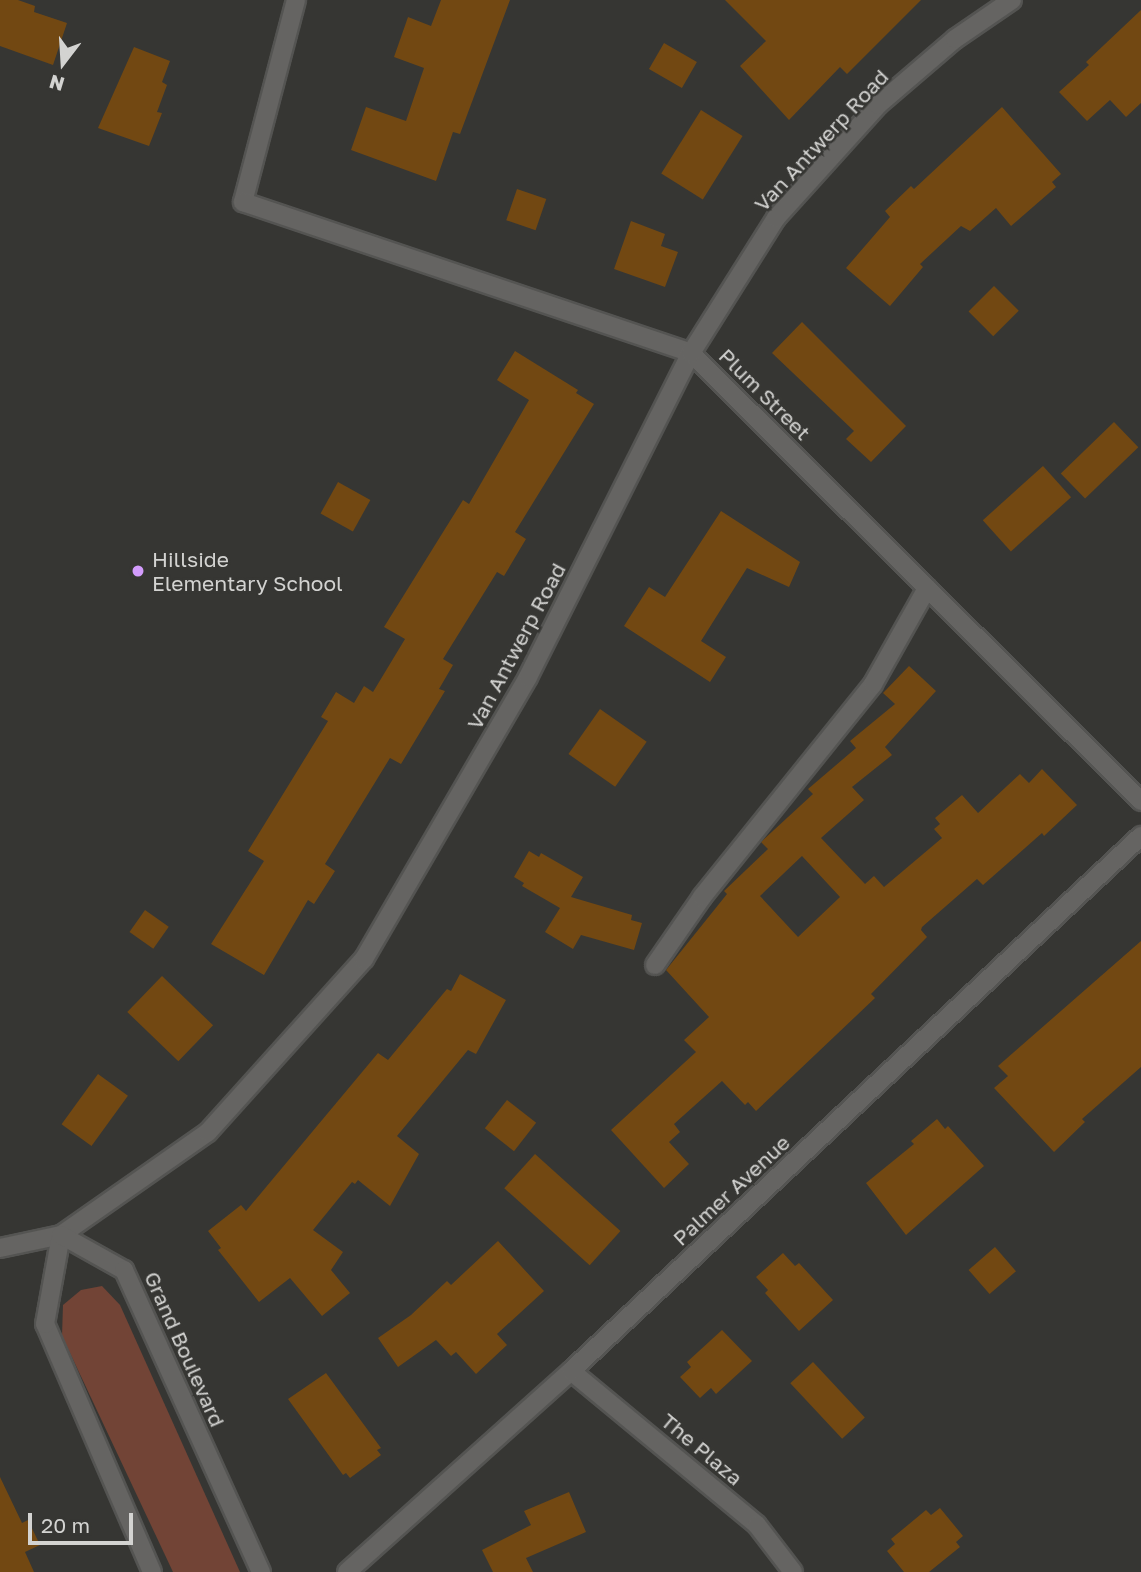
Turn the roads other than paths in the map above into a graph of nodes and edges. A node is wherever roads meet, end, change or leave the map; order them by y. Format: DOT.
graph roads {
  1 [pos="296,0"];
  2 [pos="1013,0"];
  3 [pos="691,352"];
  4 [pos="927,588"];
  5 [pos="1141,802"];
  6 [pos="1141,836"];
  7 [pos="655,965"];
  8 [pos="61,1236"];
  9 [pos="0,1248"];
  10 [pos="571,1371"];
  11 [pos="152,1572"];
  12 [pos="261,1572"];
  13 [pos="347,1572"];
  14 [pos="793,1572"];
  1 -- 3 [label="street, Plum Street"];
  2 -- 3 [label="street, Van Antwerp Road"];
  3 -- 4 [label="street, Plum Street"];
  3 -- 8 [label="street, Van Antwerp Road"];
  4 -- 5 [label="street, Plum Street"];
  4 -- 7 [label="street"];
  6 -- 10 [label="street, Palmer Avenue"];
  8 -- 9 [label="street, Van Antwerp Road"];
  8 -- 11 [label="street"];
  8 -- 12 [label="street, Grand Boulevard"];
  10 -- 13 [label="street, Palmer Avenue"];
  10 -- 14 [label="street, The Plaza"];
}
